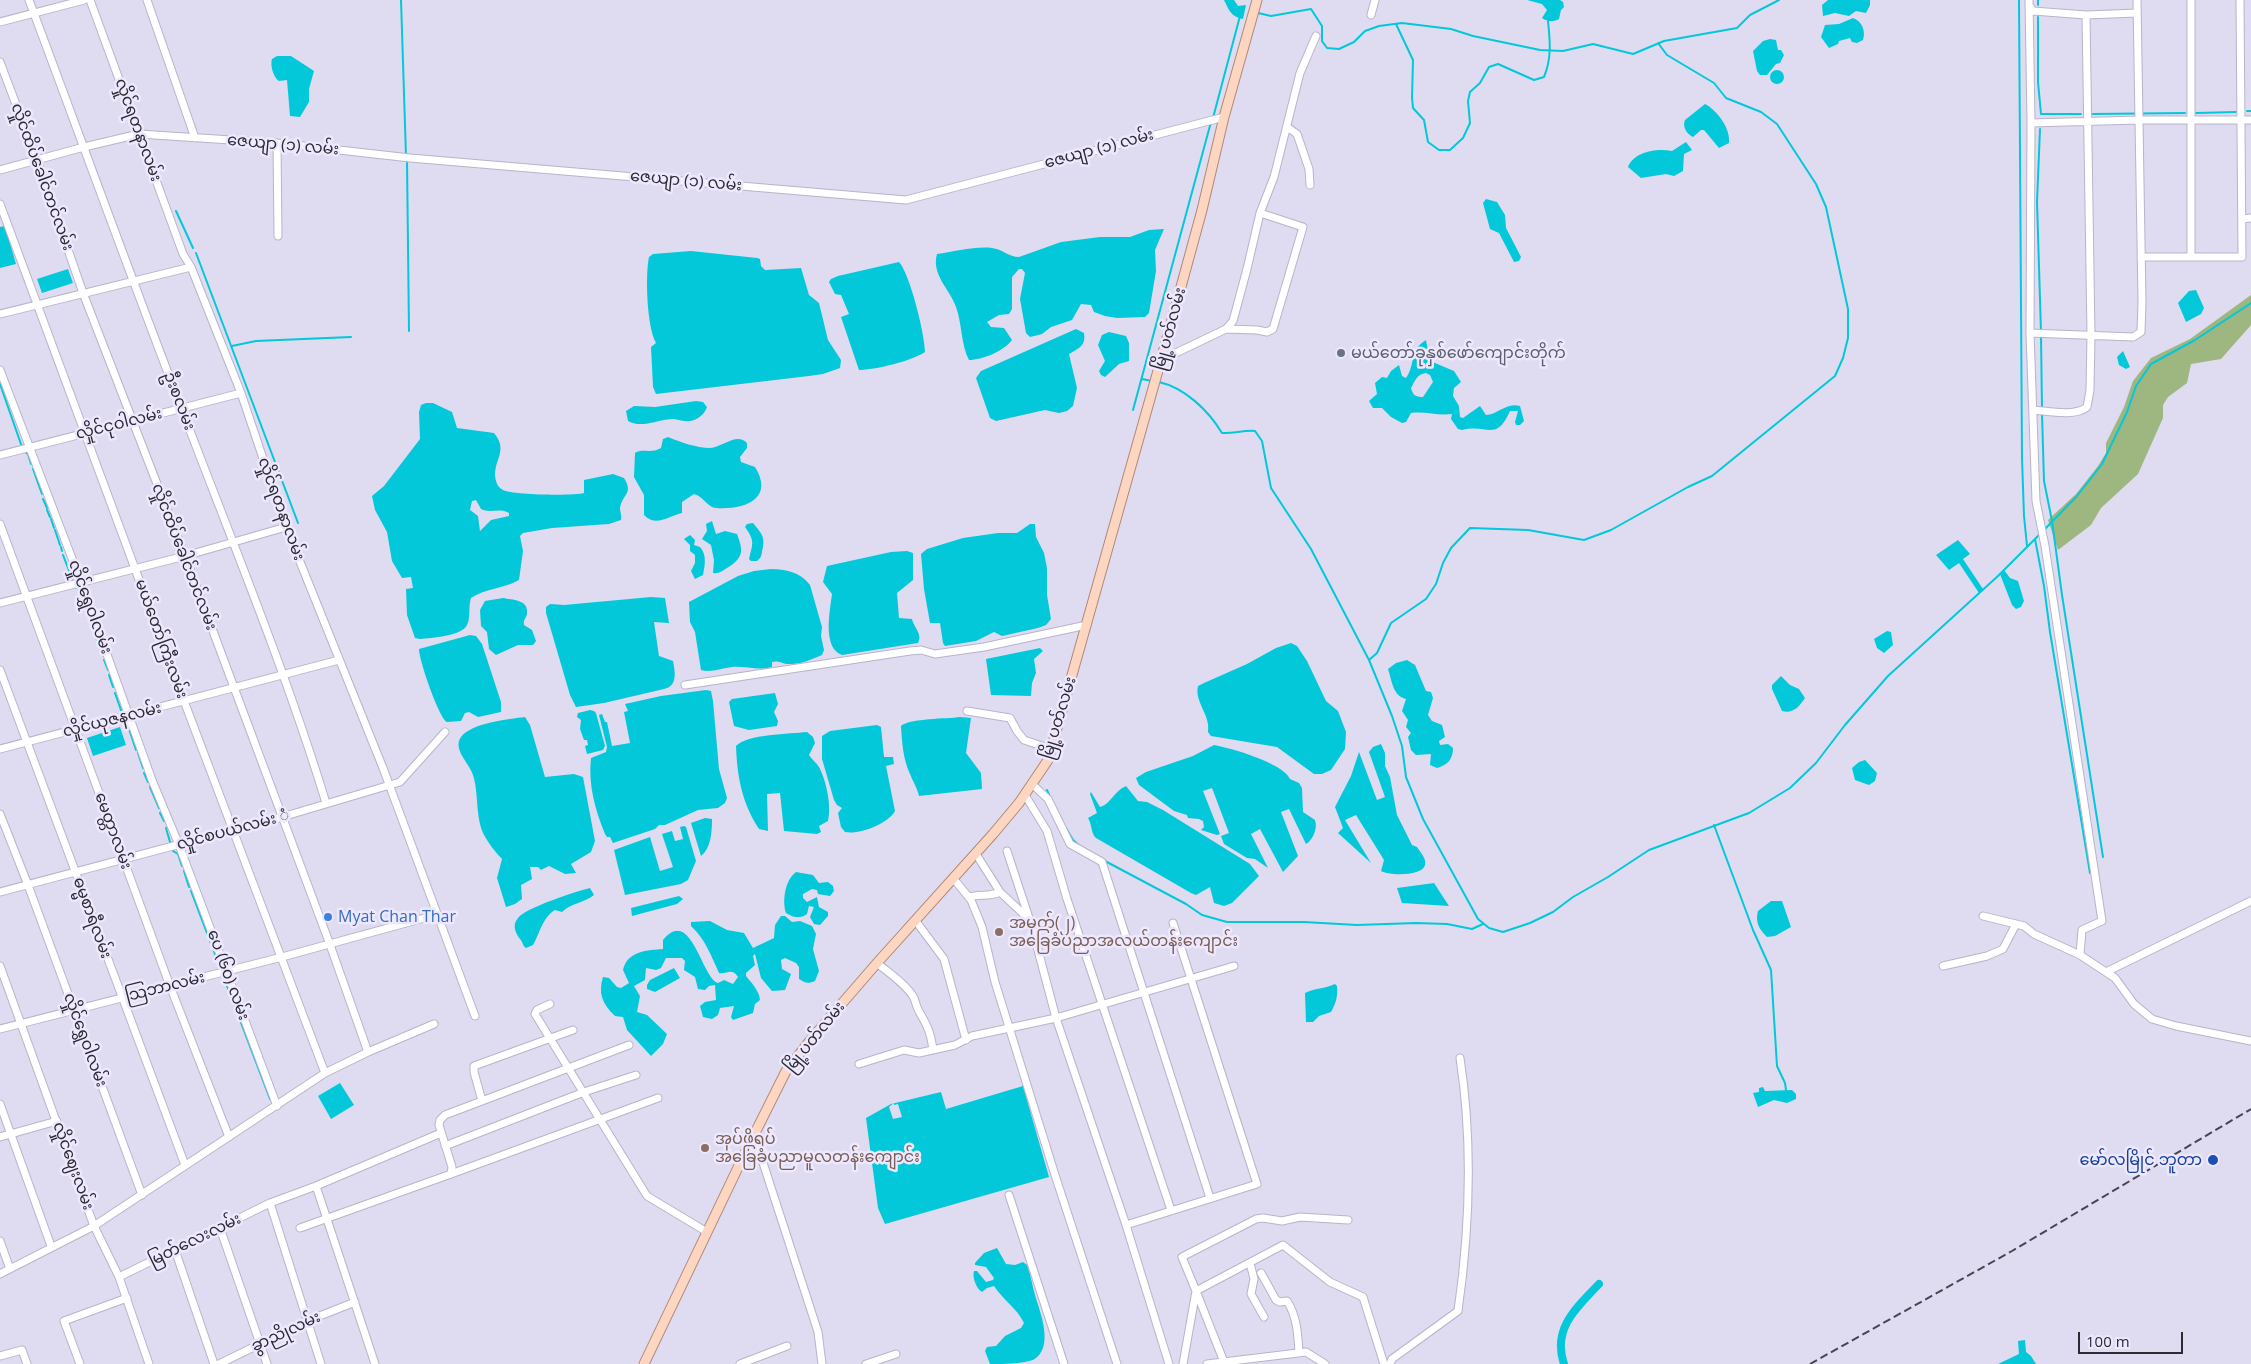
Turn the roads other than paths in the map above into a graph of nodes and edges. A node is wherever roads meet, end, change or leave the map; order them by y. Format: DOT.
graph roads {
  1 [pos="29,0"];
  2 [pos="84,0"];
  3 [pos="90,0"];
  4 [pos="147,0"];
  5 [pos="1257,0"];
  6 [pos="1375,0"];
  7 [pos="2137,0"];
  8 [pos="2191,0"];
  9 [pos="2240,0"];
  10 [pos="2028,2"];
  11 [pos="2137,13"];
  12 [pos="34,14"];
  13 [pos="1371,15"];
  14 [pos="2086,15"];
  15 [pos="0,22"];
  16 [pos="1316,36"];
  17 [pos="0,62"];
  18 [pos="1224,117"];
  19 [pos="2139,120"];
  20 [pos="2191,120"];
  21 [pos="2251,120"];
  22 [pos="2242,121"];
  23 [pos="2087,122"];
  24 [pos="2031,124"];
  25 [pos="1287,127"];
  26 [pos="139,134"];
  27 [pos="195,138"];
  28 [pos="277,144"];
  29 [pos="84,147"];
  30 [pos="37,160"];
  31 [pos="0,170"];
  32 [pos="1310,186"];
  33 [pos="0,204"];
  34 [pos="1260,213"];
  35 [pos="2251,218"];
  36 [pos="2242,219"];
  37 [pos="278,236"];
  38 [pos="2141,257"];
  39 [pos="2192,257"];
  40 [pos="191,268"];
  41 [pos="134,280"];
  42 [pos="83,293"];
  43 [pos="38,305"];
  44 [pos="0,314"];
  45 [pos="1226,329"];
  46 [pos="2030,333"];
  47 [pos="2091,335"];
  48 [pos="1161,360"];
  49 [pos="0,370"];
  50 [pos="241,393"];
  51 [pos="181,408"];
  52 [pos="2033,410"];
  53 [pos="132,420"];
  54 [pos="83,432"];
  55 [pos="26,449"];
  56 [pos="0,455"];
  57 [pos="0,524"];
  58 [pos="286,528"];
  59 [pos="233,542"];
  60 [pos="185,556"];
  61 [pos="136,568"];
  62 [pos="77,583"];
  63 [pos="27,596"];
  64 [pos="0,603"];
  65 [pos="1087,625"];
  66 [pos="339,660"];
  67 [pos="0,670"];
  68 [pos="284,676"];
  69 [pos="685,685"];
  70 [pos="233,687"];
  71 [pos="184,701"];
  72 [pos="967,711"];
  73 [pos="129,715"];
  74 [pos="74,729"];
  75 [pos="445,732"];
  76 [pos="27,742"];
  77 [pos="0,749"];
  78 [pos="1051,749"];
  79 [pos="1032,784"];
  80 [pos="388,786"];
  81 [pos="1025,795"];
  82 [pos="326,804"];
  83 [pos="0,814"];
  84 [pos="282,817"];
  85 [pos="234,830"];
  86 [pos="179,845"];
  87 [pos="1007,852"];
  88 [pos="976,854"];
  89 [pos="123,859"];
  90 [pos="74,871"];
  91 [pos="954,878"];
  92 [pos="28,885"];
  93 [pos="0,892"];
  94 [pos="1000,892"];
  95 [pos="969,897"];
  96 [pos="2251,901"];
  97 [pos="1983,916"];
  98 [pos="424,918"];
  99 [pos="915,920"];
  100 [pos="1030,920"];
  101 [pos="1173,923"];
  102 [pos="2016,924"];
  103 [pos="330,942"];
  104 [pos="2080,955"];
  105 [pos="282,957"];
  106 [pos="877,963"];
  107 [pos="0,966"];
  108 [pos="1234,966"];
  109 [pos="1943,966"];
  110 [pos="227,971"];
  111 [pos="2106,972"];
  112 [pos="1191,978"];
  113 [pos="170,986"];
  114 [pos="1145,991"];
  115 [pos="122,999"];
  116 [pos="550,1004"];
  117 [pos="1103,1005"];
  118 [pos="75,1011"];
  119 [pos="475,1016"];
  120 [pos="1056,1018"];
  121 [pos="22,1024"];
  122 [pos="434,1024"];
  123 [pos="1009,1028"];
  124 [pos="0,1029"];
  125 [pos="573,1030"];
  126 [pos="549,1039"];
  127 [pos="966,1040"];
  128 [pos="2251,1041"];
  129 [pos="628,1045"];
  130 [pos="934,1050"];
  131 [pos="368,1052"];
  132 [pos="1460,1058"];
  133 [pos="858,1064"];
  134 [pos="569,1068"];
  135 [pos="325,1073"];
  136 [pos="636,1075"];
  137 [pos="584,1092"];
  138 [pos="658,1098"];
  139 [pos="482,1101"];
  140 [pos="0,1104"];
  141 [pos="277,1106"];
  142 [pos="600,1119"];
  143 [pos="57,1121"];
  144 [pos="441,1133"];
  145 [pos="10,1134"];
  146 [pos="754,1135"];
  147 [pos="0,1137"];
  148 [pos="230,1137"];
  149 [pos="445,1146"];
  150 [pos="185,1165"];
  151 [pos="451,1174"];
  152 [pos="316,1186"];
  153 [pos="142,1195"];
  154 [pos="1008,1195"];
  155 [pos="1210,1198"];
  156 [pos="270,1203"];
  157 [pos="1172,1210"];
  158 [pos="327,1220"];
  159 [pos="1348,1220"];
  160 [pos="1126,1225"];
  161 [pos="94,1226"];
  162 [pos="220,1228"];
  163 [pos="300,1228"];
  164 [pos="707,1232"];
  165 [pos="0,1240"];
  166 [pos="51,1246"];
  167 [pos="175,1250"];
  168 [pos="1250,1263"];
  169 [pos="10,1268"];
  170 [pos="1261,1273"];
  171 [pos="0,1274"];
  172 [pos="119,1277"];
  173 [pos="1196,1290"];
  174 [pos="127,1298"];
  175 [pos="355,1302"];
  176 [pos="1264,1317"];
  177 [pos="307,1321"];
  178 [pos="259,1344"];
  179 [pos="787,1346"];
  180 [pos="1299,1353"];
  181 [pos="896,1354"];
  182 [pos="0,1356"];
  183 [pos="1224,1362"];
  184 [pos="27,1364"];
  185 [pos="80,1364"];
  186 [pos="149,1364"];
  187 [pos="214,1364"];
  188 [pos="219,1364"];
  189 [pos="267,1364"];
  190 [pos="321,1364"];
  191 [pos="375,1364"];
  192 [pos="645,1364"];
  193 [pos="740,1364"];
  194 [pos="822,1364"];
  195 [pos="866,1364"];
  196 [pos="1064,1364"];
  197 [pos="1117,1364"];
  198 [pos="1170,1364"];
  199 [pos="1183,1364"];
  200 [pos="1207,1364"];
  201 [pos="1325,1364"];
  202 [pos="1384,1364"];
  203 [pos="1390,1364"];
  1 -- 12 [label="street, ဦးစလမ်း"];
  2 -- 12 [label="street"];
  3 -- 26 [label="street, လှိုင်ရတနာလမ်း"];
  4 -- 27 [label="street"];
  5 -- 18 [label="main road, မြို့ပတ်လမ်း"];
  6 -- 13 [label="street"];
  7 -- 11 [label="street"];
  8 -- 20 [label="street"];
  9 -- 22 [label="street"];
  10 -- 14 [label="street"];
  10 -- 24 [label="street"];
  11 -- 14 [label="street"];
  11 -- 19 [label="street"];
  12 -- 15 [label="street"];
  12 -- 29 [label="street, ဦးစလမ်း"];
  14 -- 23 [label="street"];
  16 -- 25 [label="street"];
  17 -- 30 [label="street, လှိုင်ထိပ်ခေါင်တင်လမ်း"];
  18 -- 28 [label="street, ဇေယျာ (၁) လမ်း"];
  18 -- 48 [label="main road, မြို့ပတ်လမ်း"];
  19 -- 20 [label="street"];
  19 -- 23 [label="street"];
  19 -- 38 [label="street"];
  20 -- 22 [label="street"];
  20 -- 39 [label="street"];
  21 -- 22 [label="street"];
  22 -- 36 [label="street"];
  23 -- 24 [label="street"];
  23 -- 47 [label="street"];
  24 -- 46 [label="street"];
  25 -- 32 [label="street"];
  25 -- 34 [label="street"];
  26 -- 27 [label="street, ဇေယျာ (၁) လမ်း"];
  26 -- 29 [label="street, ဇေယျာ (၁) လမ်း"];
  26 -- 40 [label="street, လှိုင်ရတနာလမ်း"];
  27 -- 28 [label="street, ဇေယျာ (၁) လမ်း"];
  28 -- 37 [label="street"];
  29 -- 30 [label="street, ဇေယျာ (၁) လမ်း"];
  29 -- 41 [label="street, ဦးစလမ်း"];
  30 -- 31 [label="street, ဇေယျာ (၁) လမ်း"];
  30 -- 42 [label="street, လှိုင်ထိပ်ခေါင်တင်လမ်း"];
  33 -- 43 [label="street, မယ်တော်ကြီးလမ်း"];
  34 -- 45 [label="street"];
  34 -- 45 [label="street"];
  35 -- 36 [label="street"];
  36 -- 39 [label="street"];
  38 -- 39 [label="street"];
  38 -- 47 [label="street"];
  40 -- 41 [label="street"];
  40 -- 50 [label="street, လှိုင်ရတနာလမ်း"];
  41 -- 42 [label="street"];
  41 -- 51 [label="street, ဦးစလမ်း"];
  42 -- 43 [label="street"];
  42 -- 53 [label="street, လှိုင်ထိပ်ခေါင်တင်လမ်း"];
  43 -- 44 [label="street"];
  43 -- 54 [label="street, မယ်တော်ကြီးလမ်း"];
  45 -- 48 [label="street"];
  46 -- 47 [label="street"];
  46 -- 52 [label="street"];
  47 -- 52 [label="street"];
  48 -- 65 [label="main road, မြို့ပတ်လမ်း"];
  49 -- 55 [label="street, လှိုင်ရွှေဝါလမ်း"];
  50 -- 51 [label="street, လှိုင်ငုဝါလမ်း"];
  50 -- 58 [label="street, လှိုင်ရတနာလမ်း"];
  51 -- 53 [label="street, လှိုင်ငုဝါလမ်း"];
  51 -- 59 [label="street, ဦးစလမ်း"];
  52 -- 104 [label="street"];
  53 -- 54 [label="street, လှိုင်ငုဝါလမ်း"];
  53 -- 60 [label="street, လှိုင်ထိပ်ခေါင်တင်လမ်း"];
  54 -- 55 [label="street, လှိုင်ငုဝါလမ်း"];
  54 -- 61 [label="street, မယ်တော်ကြီးလမ်း"];
  55 -- 56 [label="street, လှိုင်ငုဝါလမ်း"];
  55 -- 62 [label="street, လှိုင်ရွှေဝါလမ်း"];
  57 -- 63 [label="street, မေတ္တာလမ်း"];
  58 -- 59 [label="street"];
  58 -- 66 [label="street, လှိုင်ရတနာလမ်း"];
  59 -- 60 [label="street"];
  59 -- 68 [label="street, ဦးစလမ်း"];
  60 -- 61 [label="street"];
  60 -- 70 [label="street, လှိုင်ထိပ်ခေါင်တင်လမ်း"];
  61 -- 62 [label="street"];
  61 -- 71 [label="street, မယ်တော်ကြီးလမ်း"];
  62 -- 63 [label="street"];
  62 -- 73 [label="street, လှိုင်ရွှေဝါလမ်း"];
  63 -- 64 [label="street"];
  63 -- 74 [label="street, မေတ္တာလမ်း"];
  65 -- 69 [label="street"];
  65 -- 78 [label="main road, မြို့ပတ်လမ်း"];
  66 -- 68 [label="street, လှိုင်ယုဇနလမ်း"];
  66 -- 80 [label="street, လှိုင်ရတနာလမ်း"];
  67 -- 76 [label="street, ဓမ္မစာရီလမ်း"];
  68 -- 70 [label="street, လှိုင်ယုဇနလမ်း"];
  68 -- 82 [label="street, ဦးစလမ်း"];
  70 -- 71 [label="street, လှိုင်ယုဇနလမ်း"];
  70 -- 84 [label="street, လှိုင်ထိပ်ခေါင်တင်လမ်း"];
  71 -- 73 [label="street, လှိုင်ယုဇနလမ်း"];
  71 -- 85 [label="street, မယ်တော်ကြီးလမ်း"];
  72 -- 78 [label="street"];
  73 -- 74 [label="street, လှိုင်ယုဇနလမ်း"];
  73 -- 86 [label="street, လှိုင်ရွှေဝါလမ်း"];
  74 -- 76 [label="street, လှိုင်ယုဇနလမ်း"];
  74 -- 89 [label="street, မေတ္တာလမ်း"];
  75 -- 80 [label="street, လှိုင်စပယ်လမ်း ံ"];
  76 -- 77 [label="street, လှိုင်ယုဇနလမ်း"];
  76 -- 90 [label="street, ဓမ္မစာရီလမ်း"];
  78 -- 79 [label="main road, မြို့ပတ်လမ်း"];
  79 -- 81 [label="main road, မြို့ပတ်လမ်း"];
  79 -- 114 [label="street"];
  80 -- 82 [label="street, လှိုင်စပယ်လမ်း ံ"];
  80 -- 119 [label="street, လှိုင်ရတနာလမ်း"];
  81 -- 88 [label="main road, မြို့ပတ်လမ်း"];
  81 -- 117 [label="street"];
  82 -- 84 [label="street, လှိုင်စပယ်လမ်း ံ"];
  83 -- 92 [label="street, လှိုင်ရွှေဝါလမ်း"];
  84 -- 85 [label="street, လှိုင်စပယ်လမ်း ံ"];
  84 -- 103 [label="street, လှိုင်ထိပ်ခေါင်တင်လမ်း"];
  85 -- 86 [label="street, လှိုင်စပယ်လမ်း ံ"];
  85 -- 105 [label="street, မယ်တော်ကြီးလမ်း"];
  86 -- 89 [label="street, လှိုင်စပယ်လမ်း ံ"];
  86 -- 110 [label="street, ပေ (၆၀) လမ်း"];
  87 -- 100 [label="street"];
  88 -- 91 [label="main road, မြို့ပတ်လမ်း"];
  88 -- 94 [label="street"];
  89 -- 90 [label="street, လှိုင်စပယ်လမ်း ံ"];
  89 -- 113 [label="street, မေတ္တာလမ်း"];
  90 -- 92 [label="street, လှိုင်စပယ်လမ်း ံ"];
  90 -- 115 [label="street, ဓမ္မစာရီလမ်း"];
  91 -- 95 [label="street"];
  91 -- 99 [label="main road, မြို့ပတ်လမ်း"];
  92 -- 93 [label="street, လှိုင်စပယ်လမ်း ံ"];
  92 -- 118 [label="street, လှိုင်ရွှေဝါလမ်း"];
  94 -- 95 [label="street"];
  94 -- 100 [label="street"];
  95 -- 123 [label="street"];
  96 -- 111 [label="street"];
  97 -- 102 [label="street"];
  98 -- 103 [label="street, သြဘာလမ်း"];
  99 -- 106 [label="main road, မြို့ပတ်လမ်း"];
  99 -- 127 [label="street"];
  100 -- 120 [label="street"];
  101 -- 112 [label="street"];
  102 -- 104 [label="street"];
  102 -- 109 [label="street"];
  103 -- 105 [label="street, သြဘာလမ်း"];
  103 -- 131 [label="street, လှိုင်ထိပ်ခေါင်တင်လမ်း"];
  104 -- 111 [label="street"];
  105 -- 110 [label="street, သြဘာလမ်း"];
  105 -- 135 [label="street, မယ်တော်ကြီးလမ်း"];
  106 -- 130 [label="street"];
  106 -- 146 [label="main road, မြို့ပတ်လမ်း"];
  107 -- 121 [label="street, လှိုင်ဈေးလမ်း"];
  108 -- 112 [label="street"];
  110 -- 113 [label="street, သြဘာလမ်း"];
  110 -- 141 [label="street, ပေ (၆၀) လမ်း"];
  111 -- 128 [label="street"];
  112 -- 114 [label="street"];
  112 -- 155 [label="street"];
  113 -- 115 [label="street, သြဘာလမ်း"];
  113 -- 148 [label="street, မေတ္တာလမ်း"];
  114 -- 117 [label="street"];
  114 -- 155 [label="street"];
  115 -- 118 [label="street, သြဘာလမ်း"];
  115 -- 150 [label="street, ဓမ္မစာရီလမ်း"];
  116 -- 126 [label="street"];
  117 -- 120 [label="street"];
  117 -- 157 [label="street"];
  118 -- 121 [label="street, သြဘာလမ်း"];
  118 -- 153 [label="street, လှိုင်ရွှေဝါလမ်း"];
  120 -- 123 [label="street"];
  120 -- 160 [label="street"];
  121 -- 124 [label="street, သြဘာလမ်း"];
  121 -- 143 [label="street, လှိုင်ဈေးလမ်း"];
  122 -- 131 [label="street"];
  123 -- 127 [label="street"];
  123 -- 197 [label="street"];
  125 -- 126 [label="street"];
  126 -- 134 [label="street"];
  126 -- 139 [label="street"];
  127 -- 130 [label="street"];
  129 -- 134 [label="street"];
  130 -- 133 [label="street"];
  131 -- 135 [label="street"];
  132 -- 203 [label="street"];
  134 -- 137 [label="street"];
  134 -- 139 [label="street"];
  135 -- 141 [label="street"];
  136 -- 137 [label="street"];
  137 -- 142 [label="street"];
  137 -- 149 [label="street"];
  138 -- 142 [label="street"];
  139 -- 144 [label="street"];
  140 -- 145 [label="street"];
  141 -- 148 [label="street"];
  142 -- 151 [label="street"];
  142 -- 164 [label="street"];
  143 -- 145 [label="street"];
  143 -- 161 [label="street, လှိုင်ဈေးလမ်း"];
  144 -- 149 [label="street"];
  144 -- 152 [label="street, မြတ်လေးလမ်း"];
  145 -- 147 [label="street"];
  145 -- 166 [label="street"];
  146 -- 164 [label="main road, မြို့ပတ်လမ်း"];
  146 -- 194 [label="street"];
  148 -- 150 [label="street"];
  149 -- 151 [label="street"];
  150 -- 153 [label="street"];
  151 -- 158 [label="street"];
  152 -- 156 [label="street, မြတ်လေးလမ်း"];
  152 -- 158 [label="street"];
  153 -- 161 [label="street"];
  154 -- 196 [label="street"];
  155 -- 157 [label="street"];
  156 -- 162 [label="street, မြတ်လေးလမ်း"];
  156 -- 177 [label="street"];
  157 -- 160 [label="street"];
  158 -- 163 [label="street"];
  158 -- 175 [label="street"];
  159 -- 173 [label="street"];
  160 -- 198 [label="street"];
  161 -- 166 [label="street"];
  161 -- 172 [label="street, လှိုင်ဈေးလမ်း"];
  162 -- 167 [label="street, မြတ်လေးလမ်း"];
  162 -- 178 [label="street"];
  164 -- 192 [label="main road, မြို့ပတ်လမ်း"];
  165 -- 169 [label="street"];
  166 -- 169 [label="street"];
  167 -- 172 [label="street, မြတ်လေးလမ်း"];
  167 -- 187 [label="street"];
  168 -- 173 [label="street"];
  168 -- 176 [label="street"];
  168 -- 202 [label="street"];
  169 -- 171 [label="street"];
  170 -- 180 [label="street"];
  172 -- 174 [label="street, လှိုင်ဈေးလမ်း"];
  173 -- 183 [label="street"];
  173 -- 199 [label="street"];
  174 -- 185 [label="street"];
  174 -- 186 [label="street, လှိုင်ဈေးလမ်း"];
  175 -- 177 [label="street, ခွာညိုလမ်း"];
  175 -- 191 [label="street"];
  177 -- 178 [label="street, ခွာညိုလမ်း"];
  177 -- 190 [label="street"];
  178 -- 188 [label="street, ခွာညိုလမ်း"];
  178 -- 189 [label="street"];
  179 -- 193 [label="street"];
  180 -- 183 [label="street"];
  180 -- 201 [label="street"];
  181 -- 195 [label="street"];
  182 -- 184 [label="street"];
  183 -- 200 [label="street"];
}
